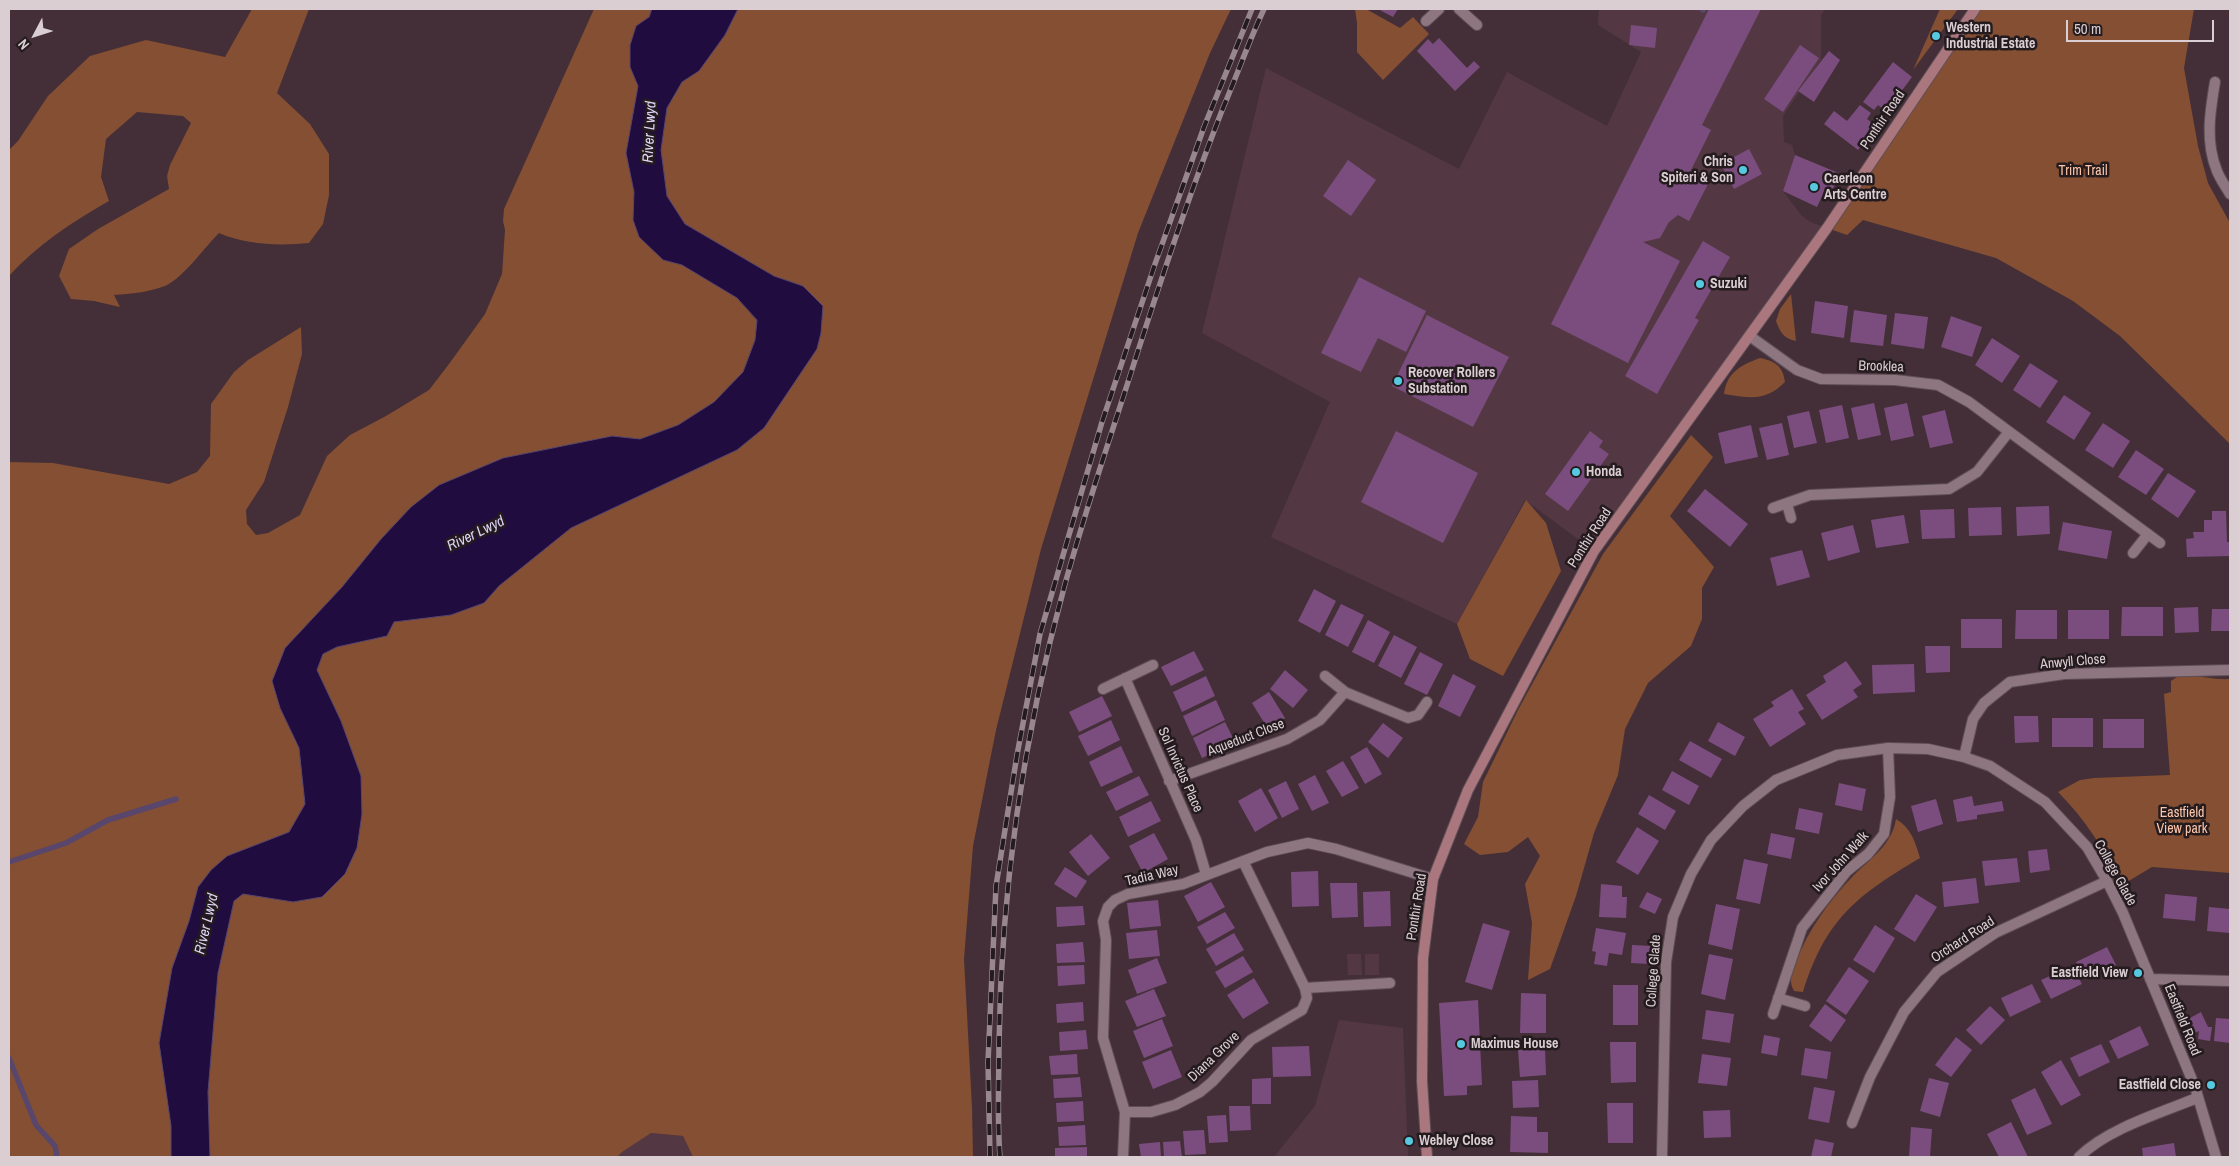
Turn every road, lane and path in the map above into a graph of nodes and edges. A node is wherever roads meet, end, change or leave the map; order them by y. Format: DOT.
graph roads {
  1 [pos="1439,9"];
  2 [pos="1459,9"];
  3 [pos="1975,9"];
  4 [pos="1426,21"];
  5 [pos="1477,26"];
  6 [pos="2215,82"];
  7 [pos="2230,194"];
  8 [pos="1750,336"];
  9 [pos="2008,433"];
  10 [pos="1787,504"];
  11 [pos="1773,508"];
  12 [pos="1791,518"];
  13 [pos="2148,534"];
  14 [pos="2160,543"];
  15 [pos="2133,553"];
  16 [pos="1153,664"];
  17 [pos="2230,670"];
  18 [pos="1325,676"];
  19 [pos="1124,678"];
  20 [pos="1102,689"];
  21 [pos="1345,692"];
  22 [pos="1427,702"];
  23 [pos="1888,748"];
  24 [pos="1964,756"];
  25 [pos="1169,780"];
  26 [pos="1243,860"];
  27 [pos="1206,874"];
  28 [pos="1433,879"];
  29 [pos="2107,881"];
  30 [pos="2150,979"];
  31 [pos="2230,980"];
  32 [pos="1390,983"];
  33 [pos="1304,988"];
  34 [pos="1778,998"];
  35 [pos="1805,1006"];
  36 [pos="1773,1014"];
  37 [pos="2197,1098"];
  38 [pos="1125,1112"];
  39 [pos="1852,1123"];
  40 [pos="1123,1157"];
  41 [pos="1427,1157"];
  42 [pos="1662,1157"];
  43 [pos="2079,1157"];
  44 [pos="2216,1157"];
  1 -- 4 [label="street"];
  2 -- 5 [label="street"];
  3 -- 8 [label="main road, Ponthir Road"];
  6 -- 7 [label="street"];
  8 -- 9 [label="street, Brooklea"];
  8 -- 28 [label="main road, Ponthir Road"];
  9 -- 10 [label="street"];
  9 -- 13 [label="street, Brooklea"];
  10 -- 11 [label="street"];
  10 -- 12 [label="street"];
  13 -- 14 [label="street, Brooklea"];
  13 -- 15 [label="street"];
  16 -- 19 [label="street"];
  17 -- 24 [label="street, Anwyll Close"];
  18 -- 21 [label="street"];
  19 -- 20 [label="street"];
  19 -- 25 [label="street, Sol Invictus Place"];
  21 -- 22 [label="street"];
  21 -- 25 [label="street, Aqueduct Close"];
  23 -- 24 [label="street, College Glade"];
  23 -- 34 [label="street, Ivor John Walk"];
  23 -- 42 [label="street, College Glade"];
  24 -- 29 [label="street, College Glade"];
  25 -- 27 [label="street, Sol Invictus Place"];
  26 -- 27 [label="street, Tadia Way"];
  26 -- 28 [label="street, Tadia Way"];
  26 -- 33 [label="street"];
  27 -- 38 [label="street, Tadia Way"];
  28 -- 41 [label="main road, Ponthir Road"];
  29 -- 30 [label="street, College Glade"];
  29 -- 39 [label="street, Orchard Road"];
  30 -- 31 [label="street"];
  30 -- 37 [label="street, Eastfield Road"];
  32 -- 33 [label="street"];
  33 -- 38 [label="street, Diana Grove"];
  34 -- 35 [label="street"];
  34 -- 36 [label="street, Ivor John Walk"];
  37 -- 43 [label="street"];
  37 -- 44 [label="street, Eastfield Road"];
  38 -- 40 [label="street, Tadia Way"];
}
